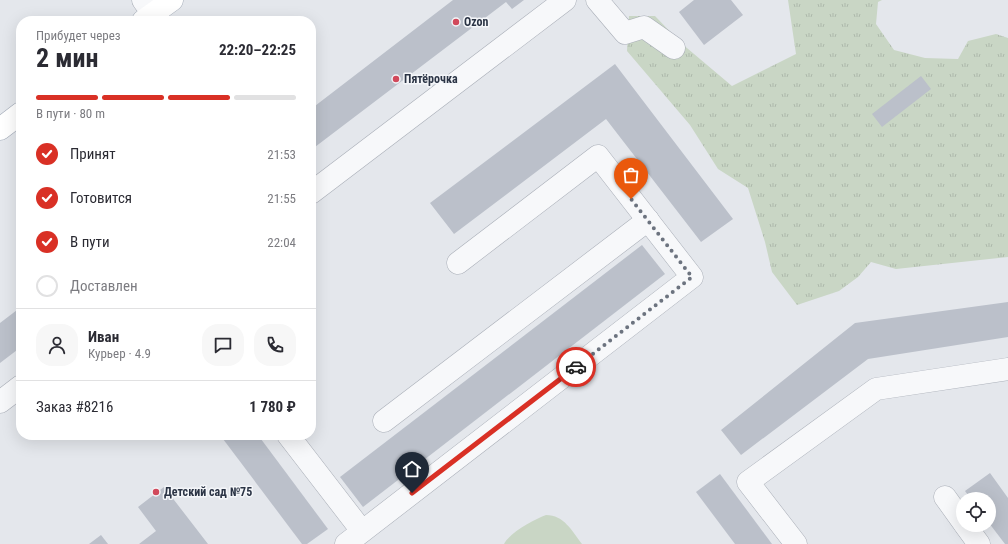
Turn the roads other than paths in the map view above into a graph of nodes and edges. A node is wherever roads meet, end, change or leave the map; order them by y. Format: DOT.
graph roads {
  1 [pos="172,0"];
  2 [pos="566,0"];
  3 [pos="597,0"];
  4 [pos="146,12"];
  5 [pos="674,48"];
  6 [pos="16,117"];
  7 [pos="0,129"];
  8 [pos="316,189"];
  9 [pos="648,220"];
  10 [pos="458,263"];
  11 [pos="1008,369"];
  12 [pos="16,390"];
  13 [pos="0,402"];
  14 [pos="384,421"];
  15 [pos="291,440"];
  16 [pos="944,497"];
  17 [pos="956,513"];
  18 [pos="970,532"];
  19 [pos="354,538"];
  20 [pos="796,544"];
  21 [pos="979,544"];
  1 -- 4 [label="main road"];
  2 -- 8 [label="lane"];
  3 -- 5 [label="lane"];
  6 -- 7 [label="main road"];
  9 -- 10 [label="lane"];
  9 -- 14 [label="lane"];
  9 -- 19 [label="lane"];
  11 -- 20 [label="lane"];
  12 -- 13 [label="lane"];
  15 -- 19 [label="lane"];
  16 -- 17 [label="lane"];
  18 -- 21 [label="lane"];
}
